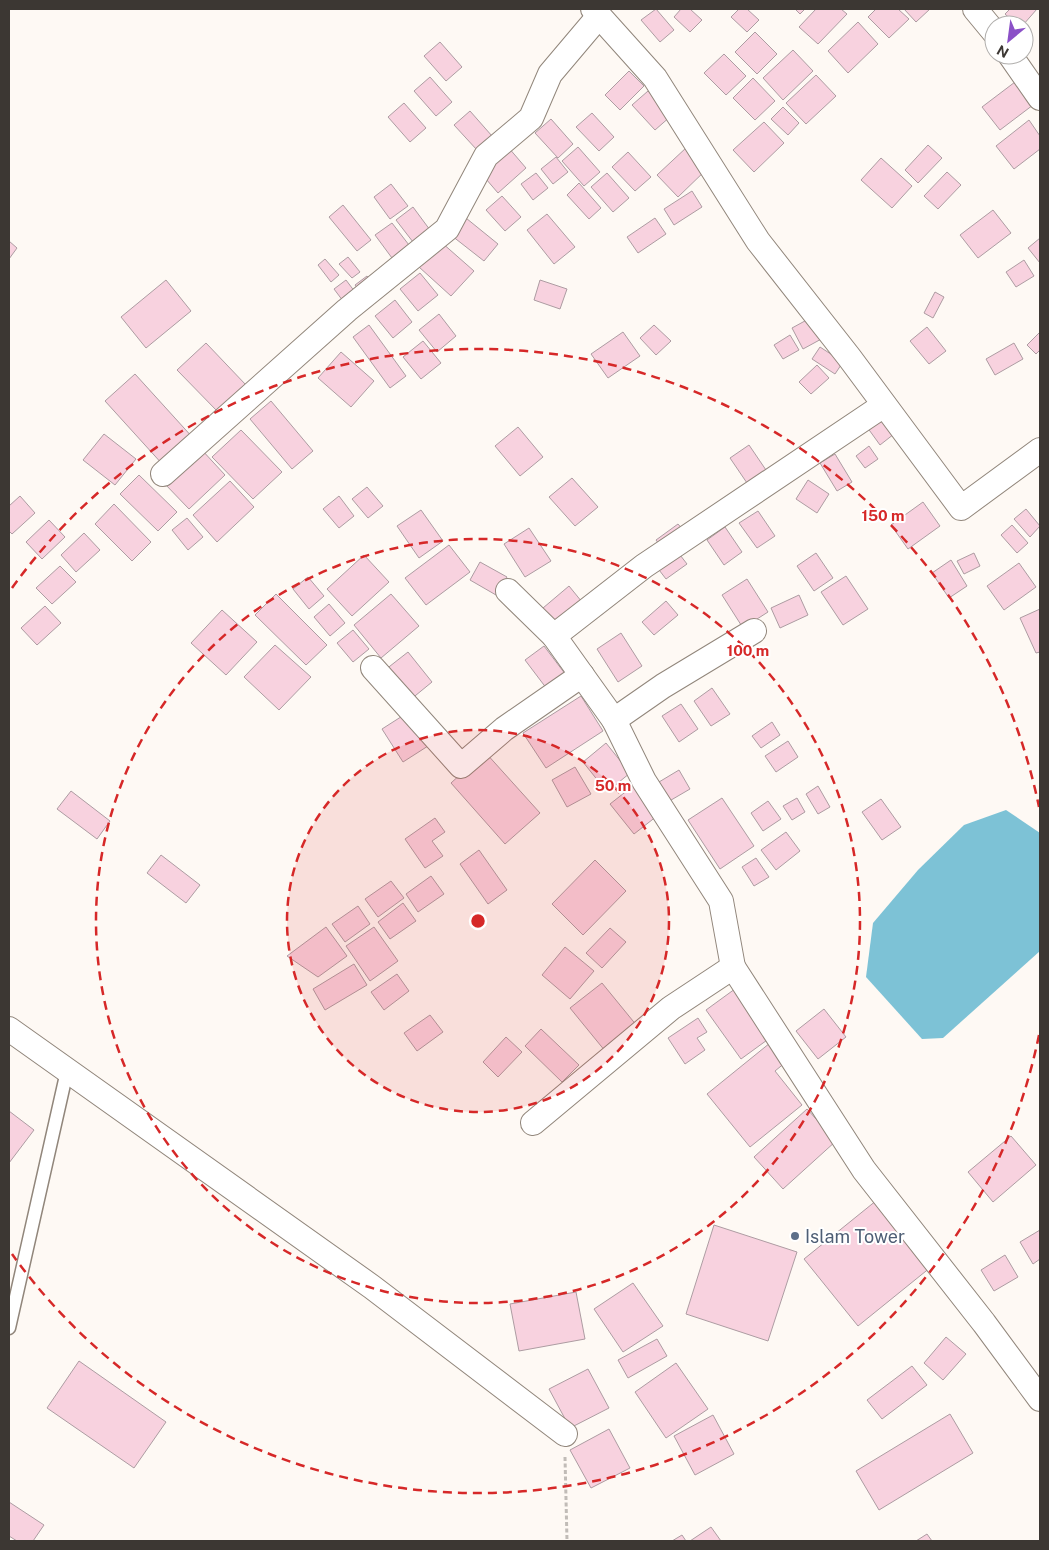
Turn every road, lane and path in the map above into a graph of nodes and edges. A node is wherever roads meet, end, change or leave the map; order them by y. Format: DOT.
graph roads {
  1 [pos="975,9"];
  2 [pos="596,12"];
  3 [pos="984,20"];
  4 [pos="1017,65"];
  5 [pos="1040,98"];
  6 [pos="884,405"];
  7 [pos="1040,450"];
  8 [pos="163,474"];
  9 [pos="508,591"];
  10 [pos="754,631"];
  11 [pos="554,636"];
  12 [pos="373,668"];
  13 [pos="582,675"];
  14 [pos="614,720"];
  15 [pos="733,968"];
  16 [pos="9,1029"];
  17 [pos="67,1071"];
  18 [pos="532,1124"];
  19 [pos="9,1328"];
  20 [pos="1040,1399"];
  21 [pos="565,1434"];
  22 [pos="567,1541"];
  1 -- 3 [label="street"];
  2 -- 6 [label="street"];
  2 -- 8 [label="street"];
  4 -- 5 [label="street"];
  6 -- 7 [label="street"];
  6 -- 11 [label="street"];
  9 -- 11 [label="street"];
  10 -- 14 [label="street"];
  11 -- 13 [label="street"];
  12 -- 13 [label="street"];
  13 -- 14 [label="street"];
  14 -- 15 [label="street"];
  15 -- 18 [label="street"];
  15 -- 20 [label="street"];
  16 -- 17 [label="street"];
  17 -- 19 [label="lane"];
  17 -- 21 [label="street"];
  21 -- 22 [label="path"];
}
